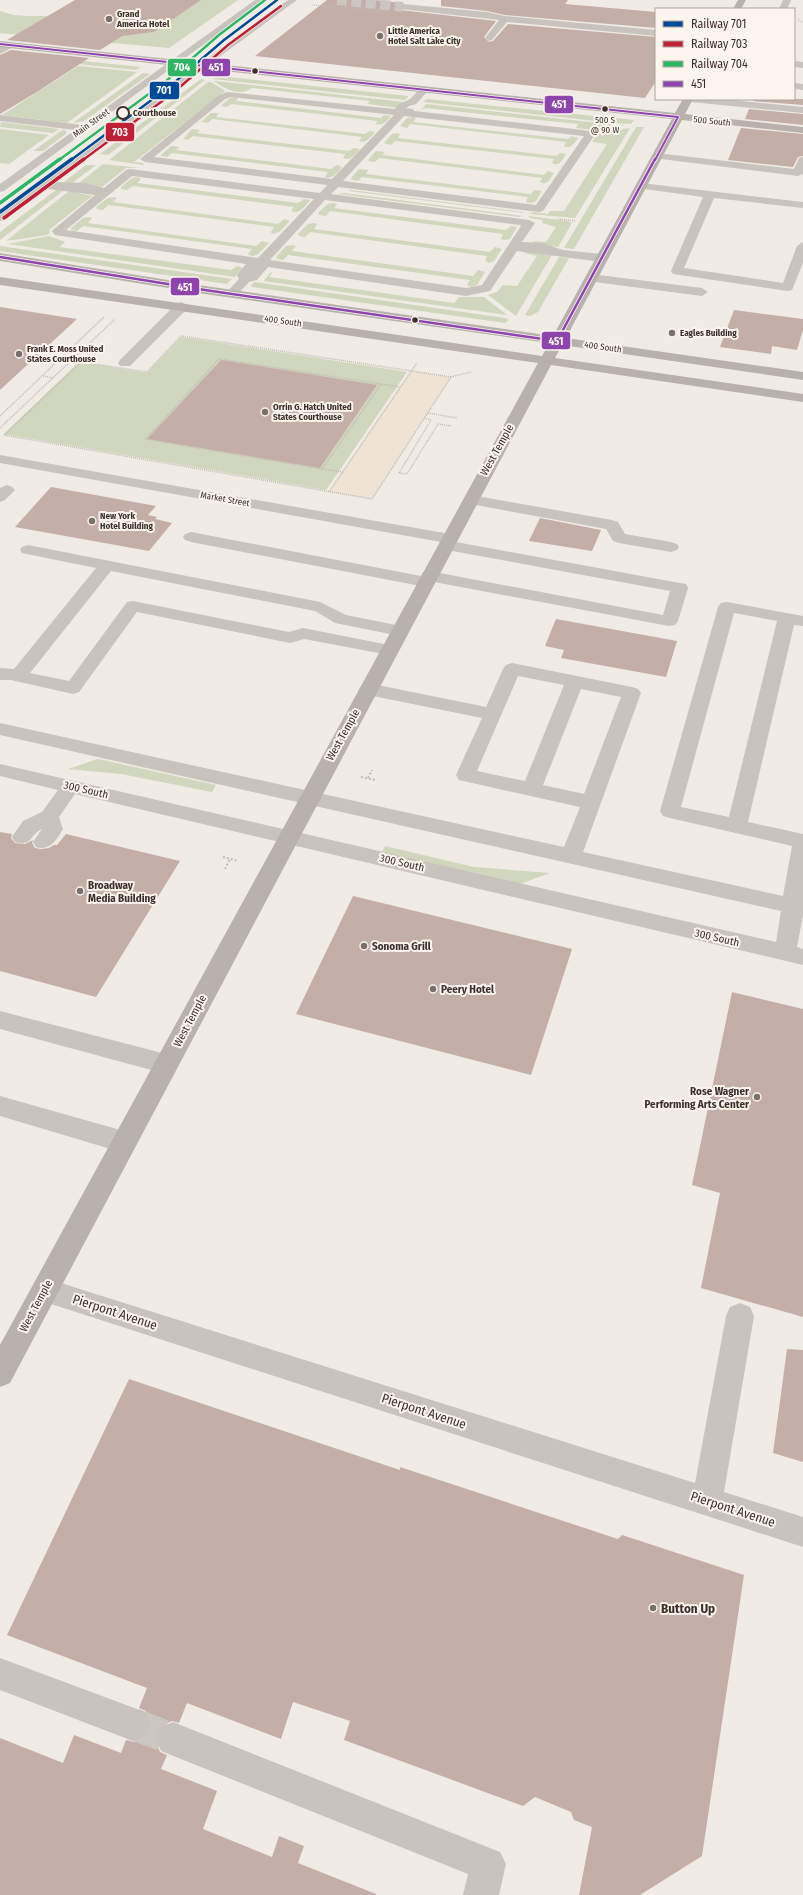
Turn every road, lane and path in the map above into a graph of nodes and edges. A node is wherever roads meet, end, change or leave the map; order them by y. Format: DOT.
graph roads {
  1 [pos="260,0"];
  2 [pos="293,0"];
  3 [pos="401,3"];
  4 [pos="312,5"];
  5 [pos="383,11"];
  6 [pos="505,19"];
  7 [pos="655,34"];
  8 [pos="489,38"];
  9 [pos="5,44"];
  10 [pos="0,51"];
  11 [pos="173,63"];
  12 [pos="203,66"];
  13 [pos="424,90"];
  14 [pos="688,100"];
  15 [pos="699,100"];
  16 [pos="748,105"];
  17 [pos="803,110"];
  18 [pos="402,112"];
  19 [pos="678,117"];
  20 [pos="0,118"];
  21 [pos="741,124"];
  22 [pos="84,128"];
  23 [pos="803,130"];
  24 [pos="657,156"];
  25 [pos="803,160"];
  26 [pos="650,169"];
  27 [pos="664,170"];
  28 [pos="336,183"];
  29 [pos="46,185"];
  30 [pos="641,186"];
  31 [pos="0,189"];
  32 [pos="105,192"];
  33 [pos="710,194"];
  34 [pos="323,197"];
  35 [pos="803,205"];
  36 [pos="0,218"];
  37 [pos="515,246"];
  38 [pos="803,246"];
  39 [pos="0,257"];
  40 [pos="602,258"];
  41 [pos="260,263"];
  42 [pos="591,278"];
  43 [pos="0,281"];
  44 [pos="788,287"];
  45 [pos="803,289"];
  46 [pos="702,292"];
  47 [pos="232,294"];
  48 [pos="182,306"];
  49 [pos="116,318"];
  50 [pos="101,320"];
  51 [pos="557,340"];
  52 [pos="547,360"];
  53 [pos="125,363"];
  54 [pos="476,370"];
  55 [pos="411,371"];
  56 [pos="42,376"];
  57 [pos="803,376"];
  58 [pos="451,377"];
  59 [pos="53,378"];
  60 [pos="381,384"];
  61 [pos="400,387"];
  62 [pos="803,398"];
  63 [pos="428,413"];
  64 [pos="0,416"];
  65 [pos="424,418"];
  66 [pos="456,418"];
  67 [pos="452,426"];
  68 [pos="0,428"];
  69 [pos="0,459"];
  70 [pos="322,469"];
  71 [pos="343,472"];
  72 [pos="329,492"];
  73 [pos="471,500"];
  74 [pos="191,537"];
  75 [pos="448,542"];
  76 [pos="671,547"];
  77 [pos="28,550"];
  78 [pos="107,565"];
  79 [pos="428,579"];
  80 [pos="795,620"];
  81 [pos="400,631"];
  82 [pos="389,650"];
  83 [pos="0,674"];
  84 [pos="18,676"];
  85 [pos="575,682"];
  86 [pos="368,689"];
  87 [pos="493,714"];
  88 [pos="0,728"];
  89 [pos="0,770"];
  90 [pos="372,770"];
  91 [pos="361,777"];
  92 [pos="368,778"];
  93 [pos="375,780"];
  94 [pos="71,786"];
  95 [pos="532,788"];
  96 [pos="309,798"];
  97 [pos="590,802"];
  98 [pos="49,817"];
  99 [pos="737,825"];
  100 [pos="22,837"];
  101 [pos="288,837"];
  102 [pos="43,842"];
  103 [pos="571,856"];
  104 [pos="223,857"];
  105 [pos="230,859"];
  106 [pos="238,861"];
  107 [pos="225,869"];
  108 [pos="797,907"];
  109 [pos="794,955"];
  110 [pos="0,1020"];
  111 [pos="166,1064"];
  112 [pos="0,1106"];
  113 [pos="124,1142"];
  114 [pos="45,1290"];
  115 [pos="740,1316"];
  116 [pos="0,1373"];
  117 [pos="707,1501"];
  118 [pos="803,1532"];
  119 [pos="0,1674"];
  120 [pos="133,1724"];
  121 [pos="173,1738"];
  122 [pos="481,1895"];
  1 -- 11 [label="street, Main Street"];
  2 -- 12 [label="street"];
  3 -- 6 [label="street"];
  4 -- 5 [label="path"];
  6 -- 7 [label="street"];
  6 -- 8 [label="street"];
  9 -- 10 [label="street"];
  9 -- 11 [label="main road, 500 South"];
  11 -- 12 [label="main road, 500 South"];
  11 -- 22 [label="street, Main Street"];
  12 -- 13 [label="main road, 500 South"];
  12 -- 29 [label="street"];
  13 -- 18 [label="street"];
  13 -- 19 [label="main road, 500 South"];
  14 -- 19 [label="main road, West Temple"];
  15 -- 16 [label="street"];
  16 -- 17 [label="street"];
  16 -- 21 [label="street"];
  18 -- 28 [label="street"];
  18 -- 28 [label="street"];
  18 -- 28 [label="street"];
  19 -- 21 [label="main road, 500 South"];
  19 -- 24 [label="main road, West Temple"];
  20 -- 22 [label="street"];
  21 -- 23 [label="main road, 500 South"];
  22 -- 31 [label="street, Main Street"];
  24 -- 25 [label="street"];
  24 -- 26 [label="main road, West Temple"];
  26 -- 27 [label="street"];
  26 -- 30 [label="main road, West Temple"];
  28 -- 34 [label="street"];
  29 -- 32 [label="street"];
  29 -- 36 [label="street"];
  30 -- 33 [label="street"];
  30 -- 40 [label="main road, West Temple"];
  32 -- 34 [label="street"];
  32 -- 41 [label="street"];
  33 -- 35 [label="street"];
  33 -- 44 [label="street"];
  34 -- 37 [label="street"];
  34 -- 41 [label="street"];
  37 -- 40 [label="street"];
  37 -- 41 [label="street"];
  38 -- 44 [label="street"];
  39 -- 47 [label="main road, 400 South"];
  40 -- 42 [label="main road, West Temple"];
  41 -- 47 [label="street"];
  42 -- 46 [label="street"];
  42 -- 51 [label="main road, West Temple"];
  43 -- 48 [label="main road, 400 South"];
  44 -- 45 [label="street"];
  47 -- 51 [label="main road, 400 South"];
  48 -- 52 [label="main road, 400 South"];
  48 -- 53 [label="street"];
  49 -- 59 [label="path"];
  50 -- 56 [label="path"];
  51 -- 52 [label="main road, West Temple"];
  51 -- 57 [label="main road, 400 South"];
  52 -- 62 [label="main road, 400 South"];
  52 -- 73 [label="main road, West Temple"];
  54 -- 58 [label="path"];
  55 -- 58 [label="path"];
  55 -- 61 [label="path"];
  55 -- 72 [label="path"];
  56 -- 59 [label="path"];
  56 -- 64 [label="path"];
  58 -- 63 [label="path"];
  59 -- 68 [label="path"];
  60 -- 61 [label="path"];
  60 -- 70 [label="path"];
  60 -- 70 [label="path"];
  61 -- 71 [label="path"];
  63 -- 65 [label="path"];
  63 -- 66 [label="path"];
  65 -- 67 [label="path"];
  65 -- 72 [label="path"];
  69 -- 75 [label="street, Market Street"];
  70 -- 71 [label="path"];
  71 -- 72 [label="path"];
  73 -- 75 [label="main road, West Temple"];
  73 -- 76 [label="street"];
  74 -- 79 [label="street"];
  75 -- 79 [label="main road, West Temple"];
  75 -- 79 [label="street, Market Street"];
  77 -- 78 [label="street"];
  78 -- 81 [label="street"];
  78 -- 84 [label="street"];
  79 -- 81 [label="main road, West Temple"];
  80 -- 99 [label="street"];
  80 -- 99 [label="street"];
  81 -- 82 [label="main road, West Temple"];
  82 -- 84 [label="street"];
  82 -- 86 [label="main road, West Temple"];
  83 -- 84 [label="street"];
  85 -- 87 [label="street"];
  85 -- 95 [label="street"];
  85 -- 97 [label="street"];
  86 -- 87 [label="street"];
  86 -- 96 [label="main road, West Temple"];
  87 -- 95 [label="street"];
  88 -- 96 [label="street"];
  89 -- 94 [label="street, 300 South"];
  90 -- 92 [label="path"];
  91 -- 92 [label="path"];
  92 -- 93 [label="path"];
  94 -- 98 [label="street"];
  94 -- 101 [label="street, 300 South"];
  95 -- 97 [label="street"];
  96 -- 101 [label="main road, West Temple"];
  96 -- 103 [label="street"];
  97 -- 103 [label="street"];
  98 -- 100 [label="street"];
  98 -- 102 [label="street"];
  99 -- 108 [label="street"];
  101 -- 109 [label="street, 300 South"];
  101 -- 111 [label="main road, West Temple"];
  103 -- 108 [label="street"];
  104 -- 105 [label="path"];
  105 -- 106 [label="path"];
  105 -- 107 [label="path"];
  108 -- 109 [label="street"];
  110 -- 111 [label="street"];
  111 -- 113 [label="main road, West Temple"];
  112 -- 113 [label="street"];
  113 -- 114 [label="main road, West Temple"];
  114 -- 116 [label="main road, West Temple"];
  114 -- 117 [label="street, Pierpont Avenue"];
  115 -- 117 [label="street"];
  117 -- 118 [label="street, Pierpont Avenue"];
  119 -- 120 [label="street"];
  121 -- 122 [label="street"];
}
